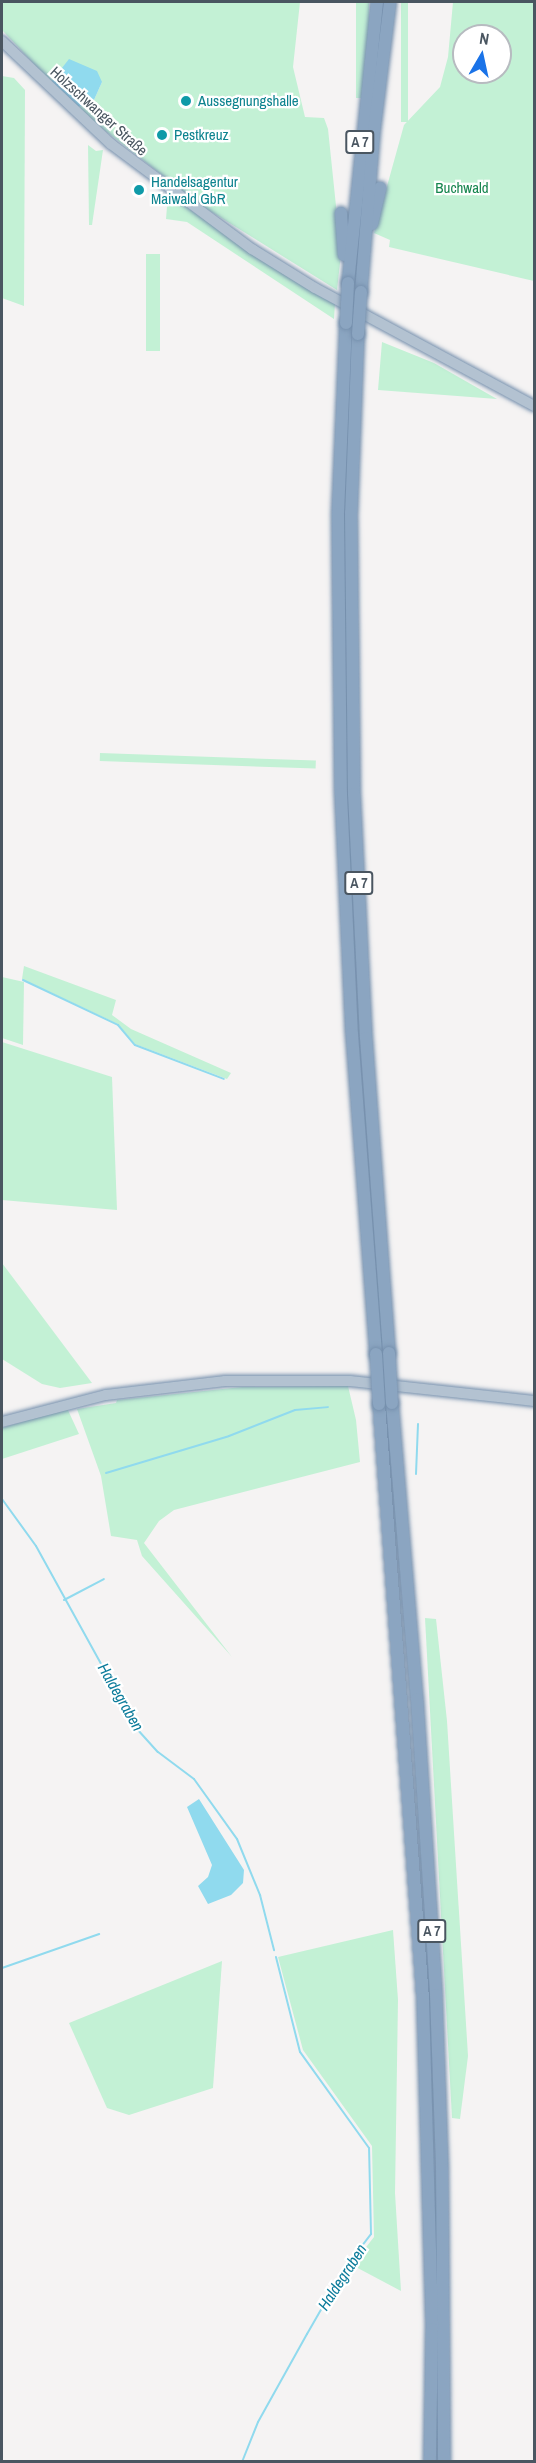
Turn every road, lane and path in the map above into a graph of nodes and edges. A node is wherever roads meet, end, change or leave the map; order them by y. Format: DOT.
graph roads {
  1 [pos="377,2"];
  2 [pos="390,2"];
  3 [pos="2,41"];
  4 [pos="380,188"];
  5 [pos="341,213"];
  6 [pos="362,263"];
  7 [pos="348,283"];
  8 [pos="534,406"];
  9 [pos="534,1401"];
  10 [pos="2,1422"];
  11 [pos="430,2462"];
  12 [pos="444,2462"];
  1 -- 7 [label="highway, A 7"];
  2 -- 6 [label="highway, A 7"];
  3 -- 8 [label="main road, Holzschwanger Straße"];
  4 -- 6 [label="highway"];
  5 -- 7 [label="highway"];
  6 -- 12 [label="highway, A 7, bridge"];
  7 -- 11 [label="highway, A 7, bridge"];
  9 -- 10 [label="main road"];
}
